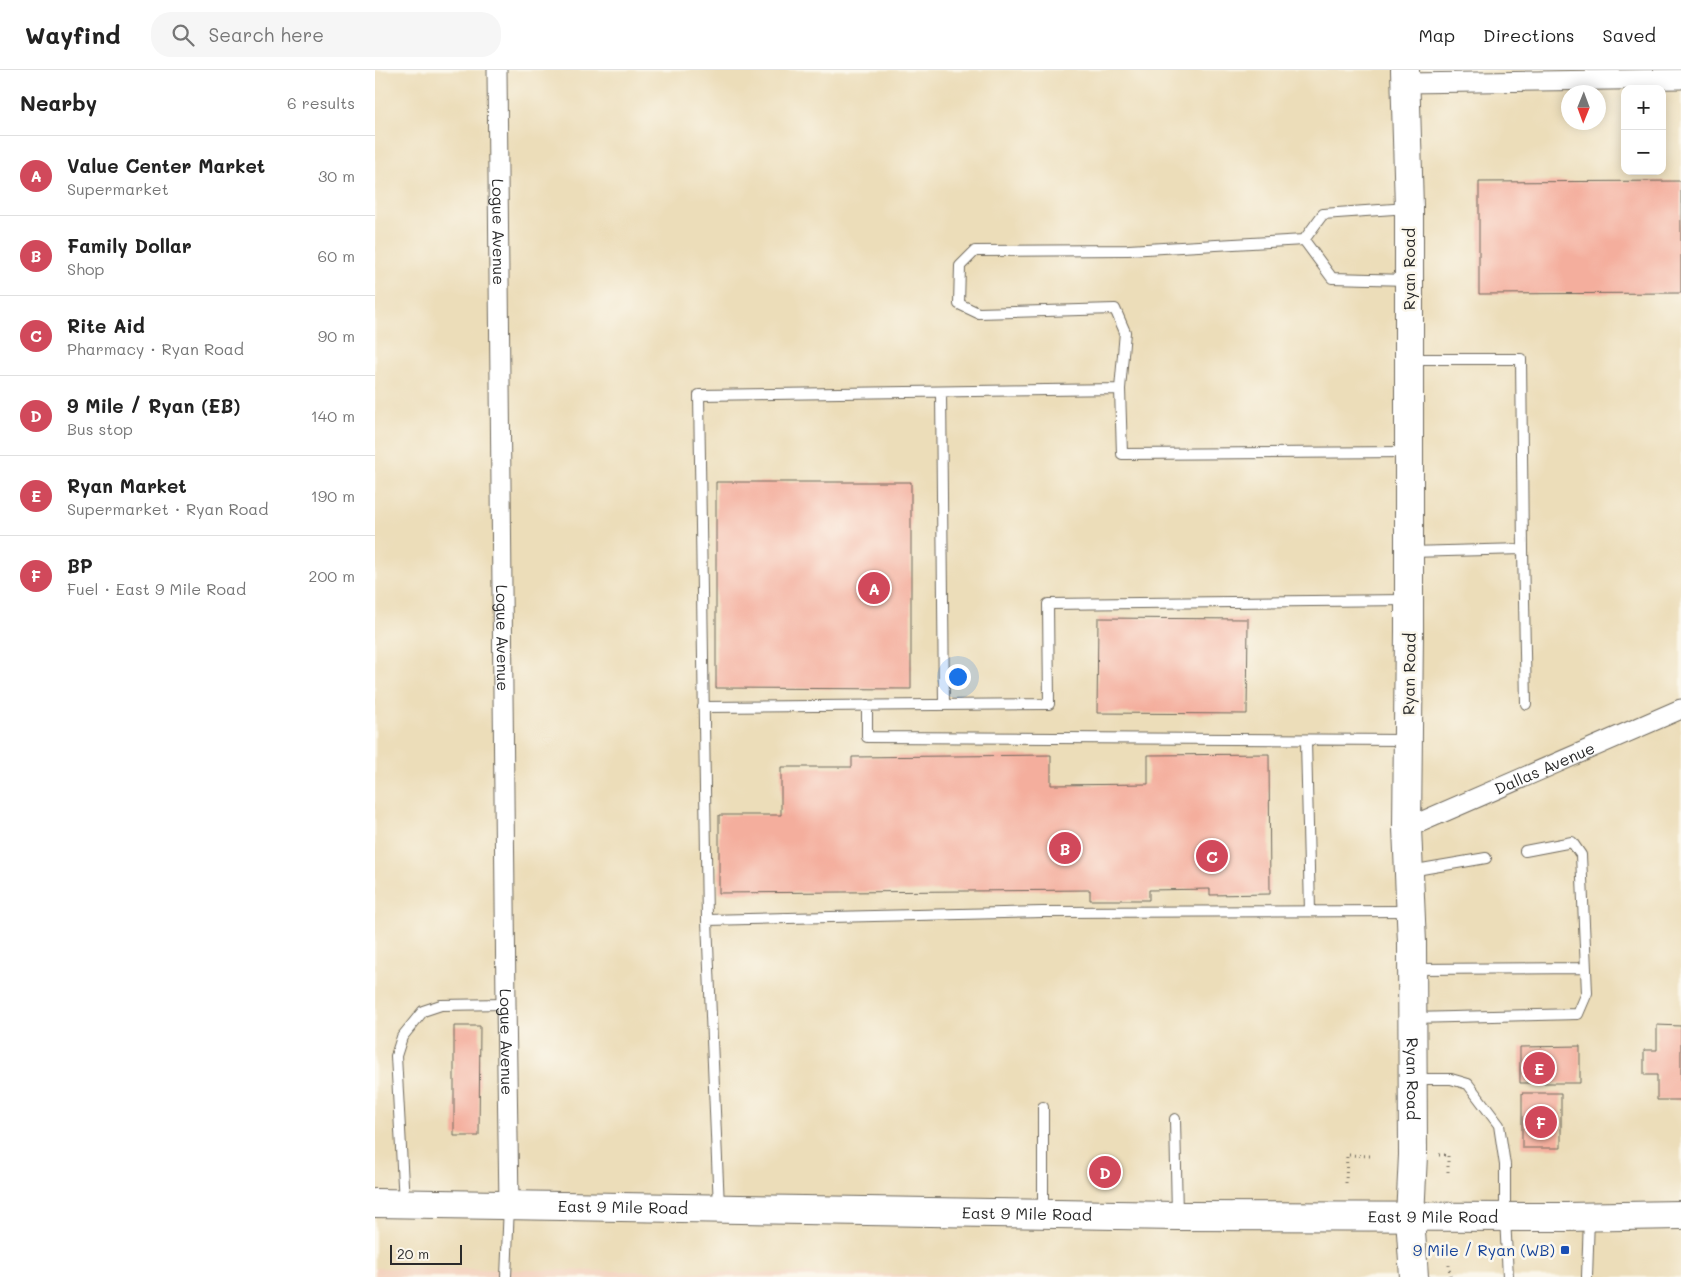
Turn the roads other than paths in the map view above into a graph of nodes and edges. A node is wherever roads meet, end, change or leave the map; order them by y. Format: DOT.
graph roads {
  1 [pos="497,70"];
  2 [pos="1405,76"];
  3 [pos="1681,80"];
  4 [pos="1409,208"];
  5 [pos="1304,240"];
  6 [pos="1409,280"];
  7 [pos="1409,359"];
  8 [pos="1120,390"];
  9 [pos="941,392"];
  10 [pos="1409,452"];
  11 [pos="1523,549"];
  12 [pos="1409,552"];
  13 [pos="1409,600"];
  14 [pos="943,704"];
  15 [pos="1526,704"];
  16 [pos="867,705"];
  17 [pos="703,707"];
  18 [pos="1681,709"];
  19 [pos="1408,740"];
  20 [pos="1306,741"];
  21 [pos="1407,828"];
  22 [pos="1525,851"];
  23 [pos="1486,858"];
  24 [pos="1409,871"];
  25 [pos="1310,911"];
  26 [pos="1411,911"];
  27 [pos="707,920"];
  28 [pos="1586,968"];
  29 [pos="1412,969"];
  30 [pos="506,1004"];
  31 [pos="1412,1018"];
  32 [pos="1413,1079"];
  33 [pos="1043,1107"];
  34 [pos="1175,1119"];
  35 [pos="375,1203"];
  36 [pos="404,1204"];
  37 [pos="509,1204"];
  38 [pos="719,1208"];
  39 [pos="1043,1214"];
  40 [pos="1681,1215"];
  41 [pos="1177,1216"];
  42 [pos="1411,1217"];
  43 [pos="1505,1217"];
  44 [pos="1589,1217"];
  45 [pos="506,1277"];
  46 [pos="1415,1277"];
  47 [pos="1508,1277"];
  48 [pos="1587,1277"];
  1 -- 30 [label="street, Logue Avenue"];
  2 -- 3 [label="street"];
  2 -- 4 [label="main road, Ryan Road"];
  4 -- 5 [label="lane"];
  4 -- 6 [label="main road, Ryan Road"];
  5 -- 6 [label="lane"];
  5 -- 8 [label="lane"];
  6 -- 7 [label="main road, Ryan Road"];
  7 -- 10 [label="main road, Ryan Road"];
  7 -- 11 [label="lane"];
  8 -- 9 [label="lane"];
  8 -- 10 [label="lane"];
  9 -- 14 [label="lane"];
  9 -- 17 [label="lane"];
  10 -- 12 [label="main road, Ryan Road"];
  11 -- 12 [label="lane"];
  11 -- 15 [label="lane"];
  12 -- 13 [label="main road, Ryan Road"];
  13 -- 14 [label="lane"];
  13 -- 19 [label="main road, Ryan Road"];
  14 -- 16 [label="lane"];
  16 -- 17 [label="lane"];
  16 -- 20 [label="lane"];
  17 -- 27 [label="lane"];
  18 -- 21 [label="street, Dallas Avenue"];
  19 -- 20 [label="lane"];
  19 -- 21 [label="main road, Ryan Road"];
  20 -- 25 [label="lane"];
  21 -- 24 [label="main road, Ryan Road"];
  22 -- 28 [label="lane"];
  23 -- 24 [label="lane"];
  24 -- 26 [label="main road, Ryan Road"];
  25 -- 26 [label="lane"];
  25 -- 27 [label="lane"];
  26 -- 29 [label="main road, Ryan Road"];
  27 -- 38 [label="lane"];
  28 -- 29 [label="lane"];
  28 -- 31 [label="lane"];
  29 -- 31 [label="main road, Ryan Road"];
  30 -- 36 [label="lane"];
  30 -- 37 [label="street, Logue Avenue"];
  31 -- 32 [label="main road, Ryan Road"];
  32 -- 42 [label="main road, Ryan Road"];
  32 -- 43 [label="lane"];
  33 -- 39 [label="lane"];
  34 -- 41 [label="lane"];
  35 -- 36 [label="main road, East 9 Mile Road"];
  36 -- 37 [label="main road, East 9 Mile Road"];
  37 -- 38 [label="main road, East 9 Mile Road"];
  37 -- 45 [label="lane"];
  38 -- 39 [label="main road, East 9 Mile Road"];
  39 -- 41 [label="main road, East 9 Mile Road"];
  40 -- 44 [label="main road, East 9 Mile Road"];
  41 -- 42 [label="main road, East 9 Mile Road"];
  42 -- 43 [label="main road, East 9 Mile Road"];
  42 -- 46 [label="main road, Ryan Road"];
  43 -- 44 [label="main road, East 9 Mile Road"];
  43 -- 47 [label="lane"];
  44 -- 48 [label="lane"];
}
